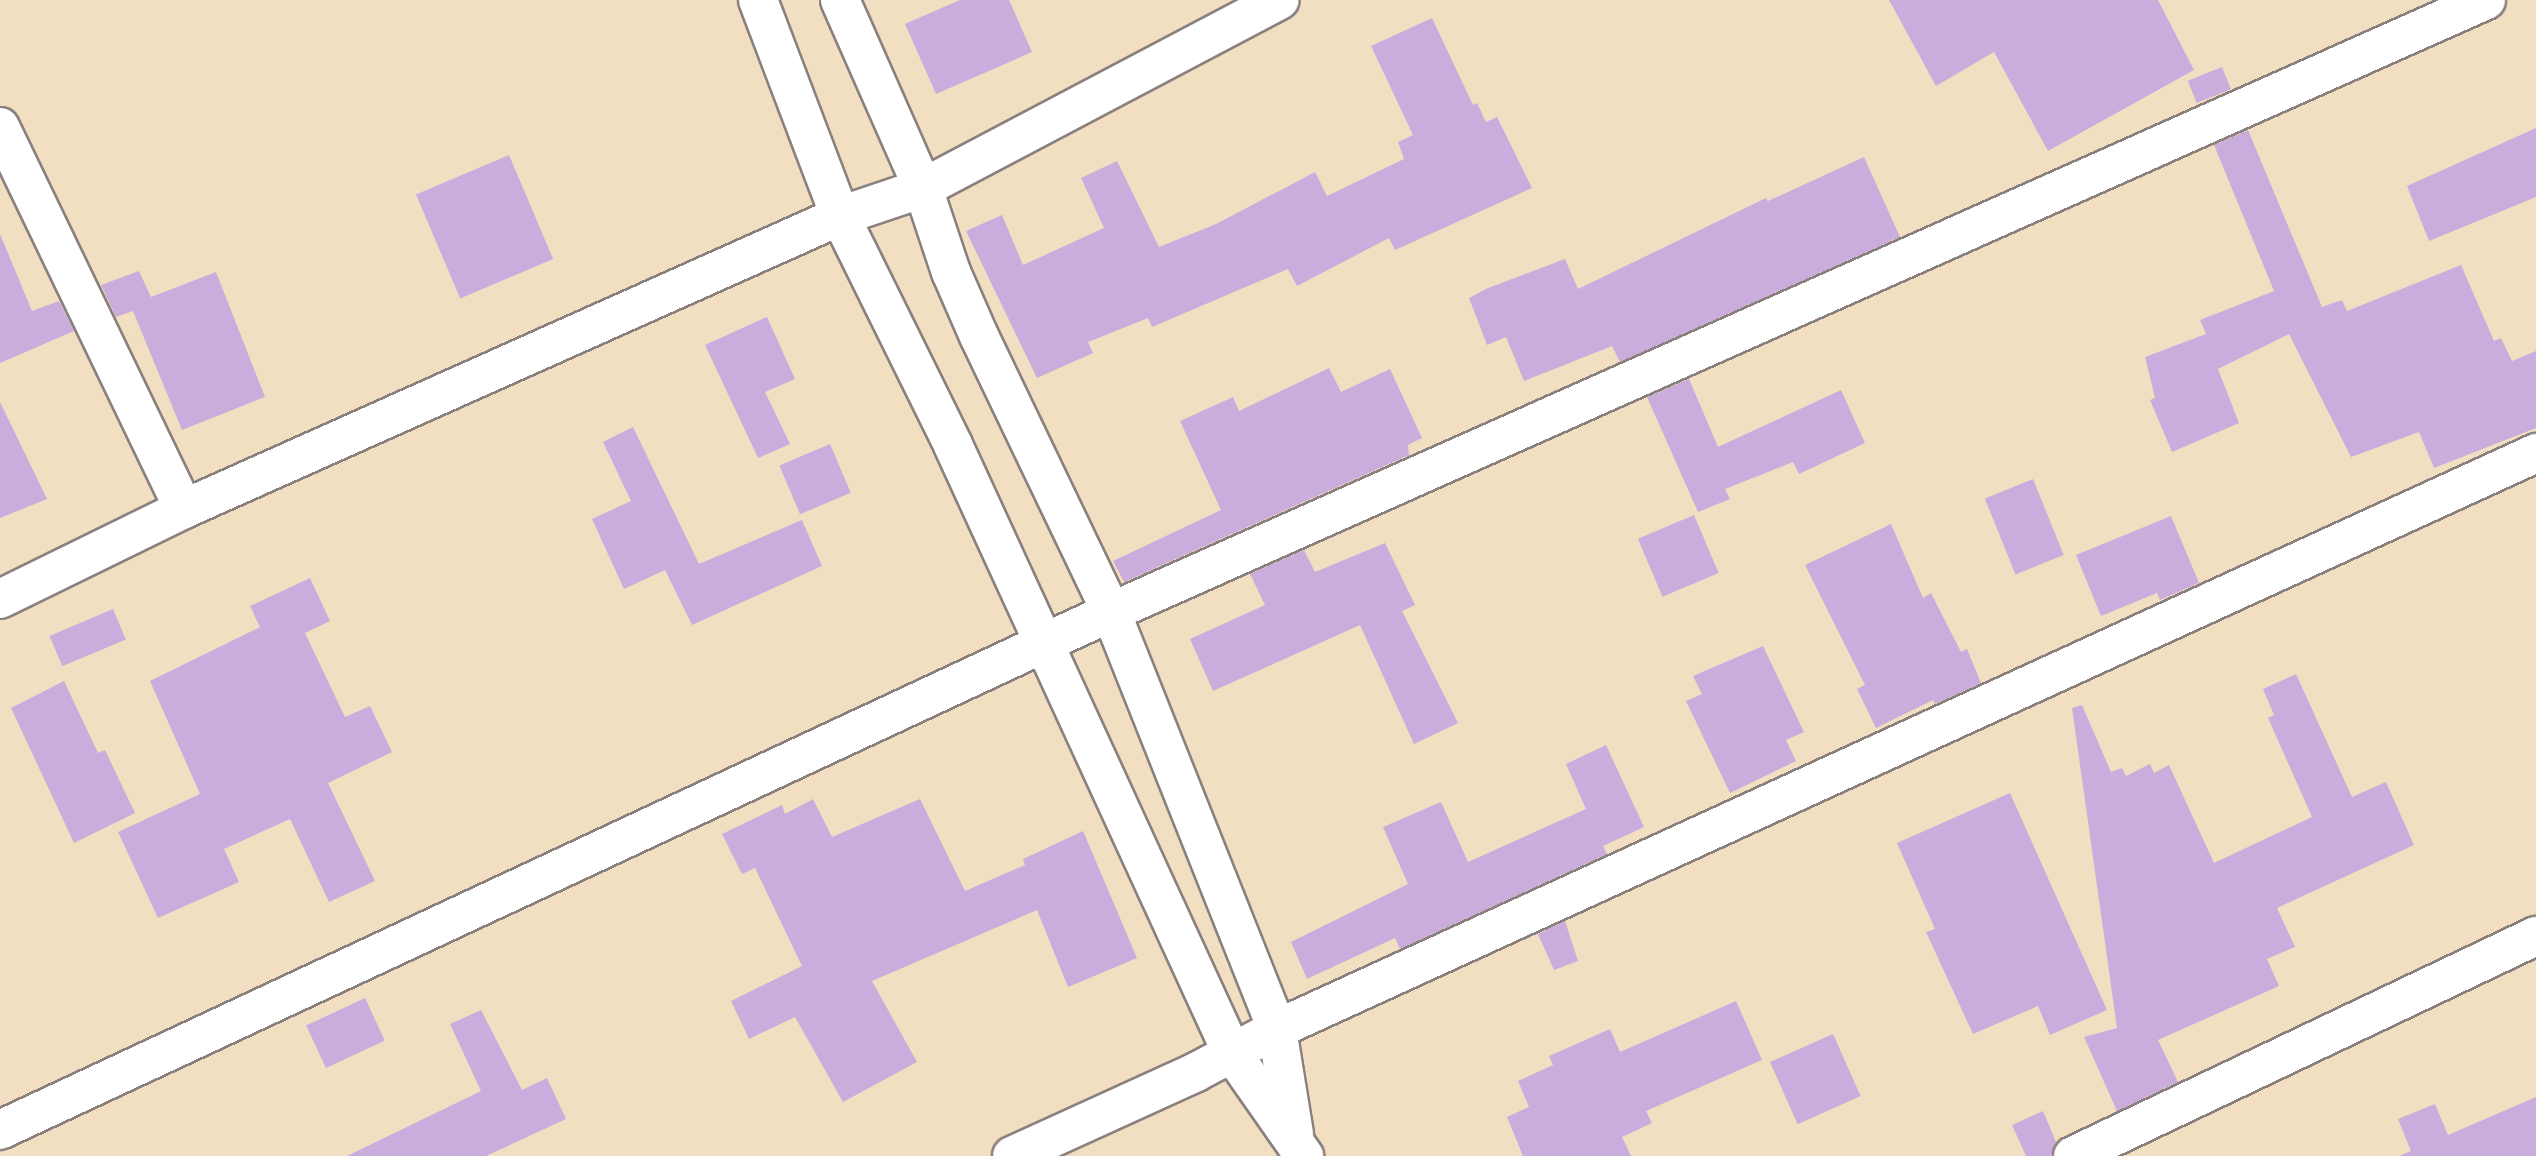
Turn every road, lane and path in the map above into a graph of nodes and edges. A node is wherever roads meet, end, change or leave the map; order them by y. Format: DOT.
graph roads {
  1 [pos="758,0"];
  2 [pos="840,0"];
  3 [pos="1280,0"];
  4 [pos="2486,0"];
  5 [pos="0,127"];
  6 [pos="923,188"];
  7 [pos="840,216"];
  8 [pos="2536,453"];
  9 [pos="184,509"];
  10 [pos="0,599"];
  11 [pos="1111,612"];
  12 [pos="1044,646"];
  13 [pos="2536,936"];
  14 [pos="1277,1029"];
  15 [pos="1232,1053"];
  16 [pos="0,1130"];
  17 [pos="1299,1146"];
  18 [pos="1012,1156"];
  19 [pos="2073,1156"];
  1 -- 7 [label="street"];
  2 -- 6 [label="street"];
  3 -- 6 [label="street"];
  4 -- 11 [label="street"];
  5 -- 9 [label="street"];
  6 -- 7 [label="street"];
  6 -- 11 [label="street"];
  7 -- 9 [label="street"];
  7 -- 12 [label="street"];
  8 -- 14 [label="street"];
  9 -- 10 [label="street"];
  11 -- 12 [label="street"];
  11 -- 14 [label="street"];
  12 -- 15 [label="street"];
  12 -- 16 [label="street"];
  13 -- 19 [label="street"];
  14 -- 15 [label="street"];
  14 -- 17 [label="street"];
  15 -- 17 [label="street"];
  15 -- 18 [label="street"];
}
